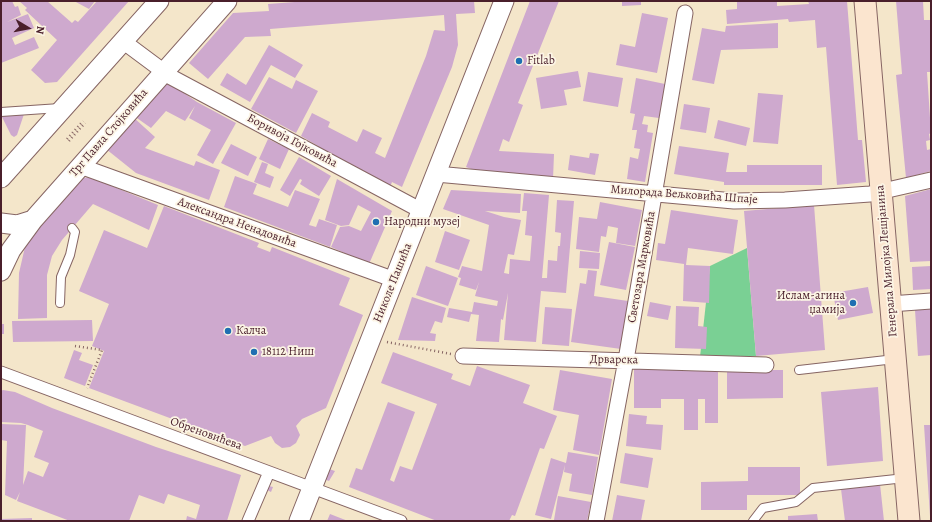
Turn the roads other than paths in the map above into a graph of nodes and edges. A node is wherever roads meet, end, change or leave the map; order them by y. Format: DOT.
graph roads {
  1 [pos="159,1"];
  2 [pos="227,1"];
  3 [pos="504,1"];
  4 [pos="865,1"];
  5 [pos="685,13"];
  6 [pos="124,42"];
  7 [pos="162,72"];
  8 [pos="63,108"];
  9 [pos="1,112"];
  10 [pos="80,166"];
  11 [pos="436,174"];
  12 [pos="1,178"];
  13 [pos="931,180"];
  14 [pos="881,192"];
  15 [pos="655,194"];
  16 [pos="422,211"];
  17 [pos="33,220"];
  18 [pos="1,223"];
  19 [pos="72,228"];
  20 [pos="1,271"];
  21 [pos="395,280"];
  22 [pos="931,301"];
  23 [pos="60,303"];
  24 [pos="890,304"];
  25 [pos="463,356"];
  26 [pos="896,359"];
  27 [pos="626,360"];
  28 [pos="766,365"];
  29 [pos="799,370"];
  30 [pos="1,372"];
  31 [pos="269,472"];
  32 [pos="906,478"];
  33 [pos="311,487"];
  34 [pos="248,521"];
  35 [pos="299,521"];
  36 [pos="401,521"];
  37 [pos="596,521"];
  38 [pos="753,521"];
  39 [pos="909,521"];
  1 -- 6 [label="street"];
  2 -- 7 [label="street, Трг Павла Стојковића"];
  3 -- 11 [label="street, Николе Пашића"];
  4 -- 14 [label="main road, Генерала Милојка Лешјанина"];
  5 -- 15 [label="street, Светозара Марковића"];
  6 -- 7 [label="street, Боривоја Гојковића"];
  6 -- 8 [label="street"];
  7 -- 10 [label="street, Трг Павла Стојковића"];
  7 -- 16 [label="street, Боривоја Гојковића"];
  8 -- 9 [label="lane"];
  8 -- 12 [label="street"];
  10 -- 17 [label="street, Трг Павла Стојковића"];
  10 -- 21 [label="street, Александра Ненадовића"];
  11 -- 15 [label="street, Милорада Вељковића Шпаје"];
  11 -- 16 [label="street, Николе Пашића"];
  13 -- 14 [label="street, Милорада Вељковића Шпаје"];
  14 -- 15 [label="street, Милорада Вељковића Шпаје"];
  14 -- 24 [label="main road, Генерала Милојка Лешјанина"];
  15 -- 27 [label="street, Светозара Марковића"];
  16 -- 21 [label="street, Николе Пашића"];
  17 -- 18 [label="street"];
  17 -- 20 [label="street, Трг Павла Стојковића"];
  19 -- 23 [label="lane"];
  21 -- 33 [label="street, Николе Пашића"];
  22 -- 24 [label="street"];
  24 -- 26 [label="main road, Генерала Милојка Лешјанина"];
  25 -- 27 [label="street, Дрварска"];
  26 -- 29 [label="lane"];
  26 -- 32 [label="main road, Генерала Милојка Лешјанина"];
  27 -- 28 [label="street, Дрварска"];
  27 -- 37 [label="street, Светозара Марковића"];
  30 -- 31 [label="street, Обреновићева"];
  31 -- 33 [label="street, Обреновићева"];
  31 -- 34 [label="street"];
  32 -- 38 [label="lane"];
  32 -- 39 [label="main road, Генерала Милојка Лешјанина"];
  33 -- 35 [label="street, Николе Пашића"];
  33 -- 36 [label="street, Обреновићева"];
}
